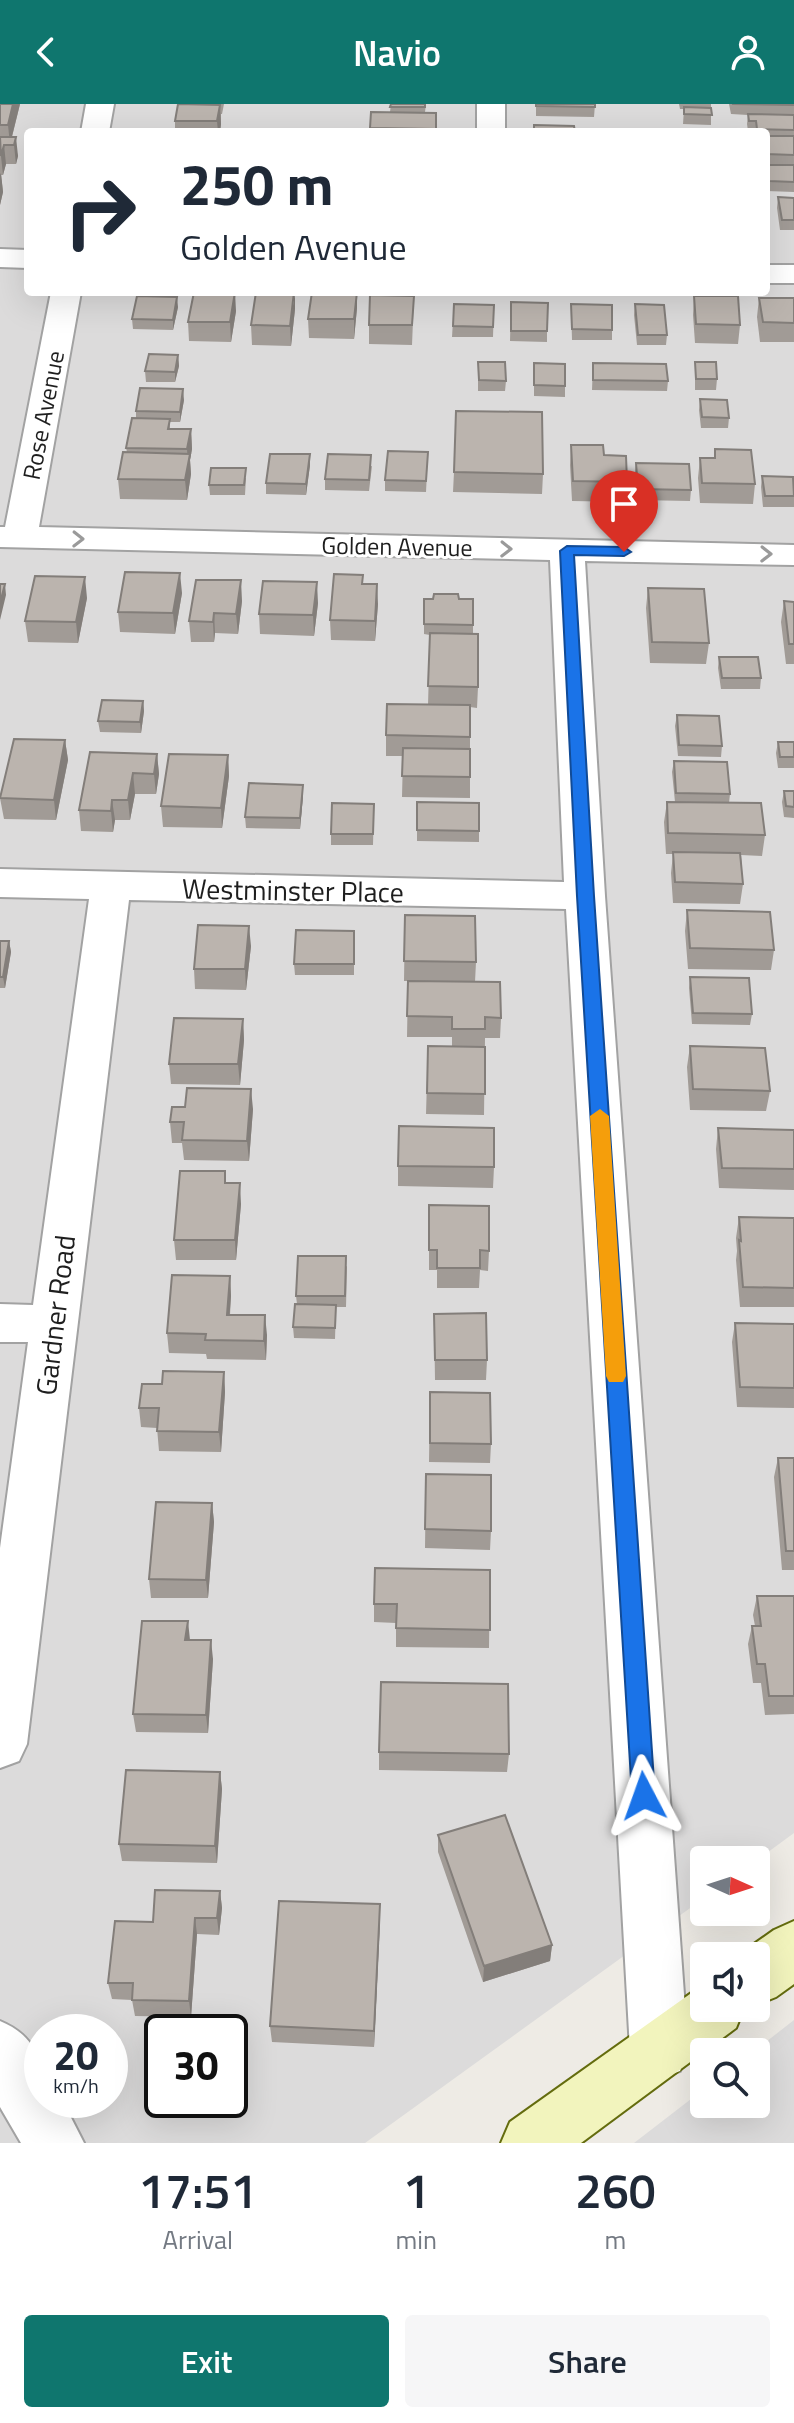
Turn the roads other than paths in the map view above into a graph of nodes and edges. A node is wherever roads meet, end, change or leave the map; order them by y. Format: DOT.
graph roads {
  1 [pos="100,104"];
  2 [pos="491,104"];
  3 [pos="96,128"];
  4 [pos="491,128"];
  5 [pos="0,258"];
  6 [pos="24,259"];
  7 [pos="770,274"];
  8 [pos="794,274"];
  9 [pos="65,296"];
  10 [pos="10,537"];
  11 [pos="567,551"];
  12 [pos="794,555"];
  13 [pos="0,883"];
  14 [pos="111,886"];
  15 [pos="585,896"];
  16 [pos="0,1323"];
  17 [pos="54,1324"];
  18 [pos="0,1744"];
  19 [pos="794,1949"];
  20 [pos="770,1967"];
  21 [pos="696,2022"];
  22 [pos="0,2050"];
  23 [pos="659,2050"];
  24 [pos="54,2143"];
  25 [pos="531,2143"];
  1 -- 3 [label="street"];
  2 -- 4 [label="street"];
  5 -- 6 [label="street"];
  7 -- 8 [label="street"];
  9 -- 10 [label="street, Rose Avenue"];
  10 -- 11 [label="street, Golden Avenue, one-way"];
  11 -- 12 [label="street, Golden Avenue, one-way"];
  11 -- 15 [label="street"];
  13 -- 14 [label="street, Westminster Place"];
  14 -- 15 [label="street, Westminster Place"];
  14 -- 17 [label="street, Gardner Road"];
  15 -- 23 [label="street"];
  16 -- 17 [label="street"];
  17 -- 18 [label="street, Gardner Road"];
  19 -- 20 [label="main road"];
  21 -- 23 [label="main road"];
  22 -- 24 [label="street"];
  23 -- 25 [label="main road"];
}
